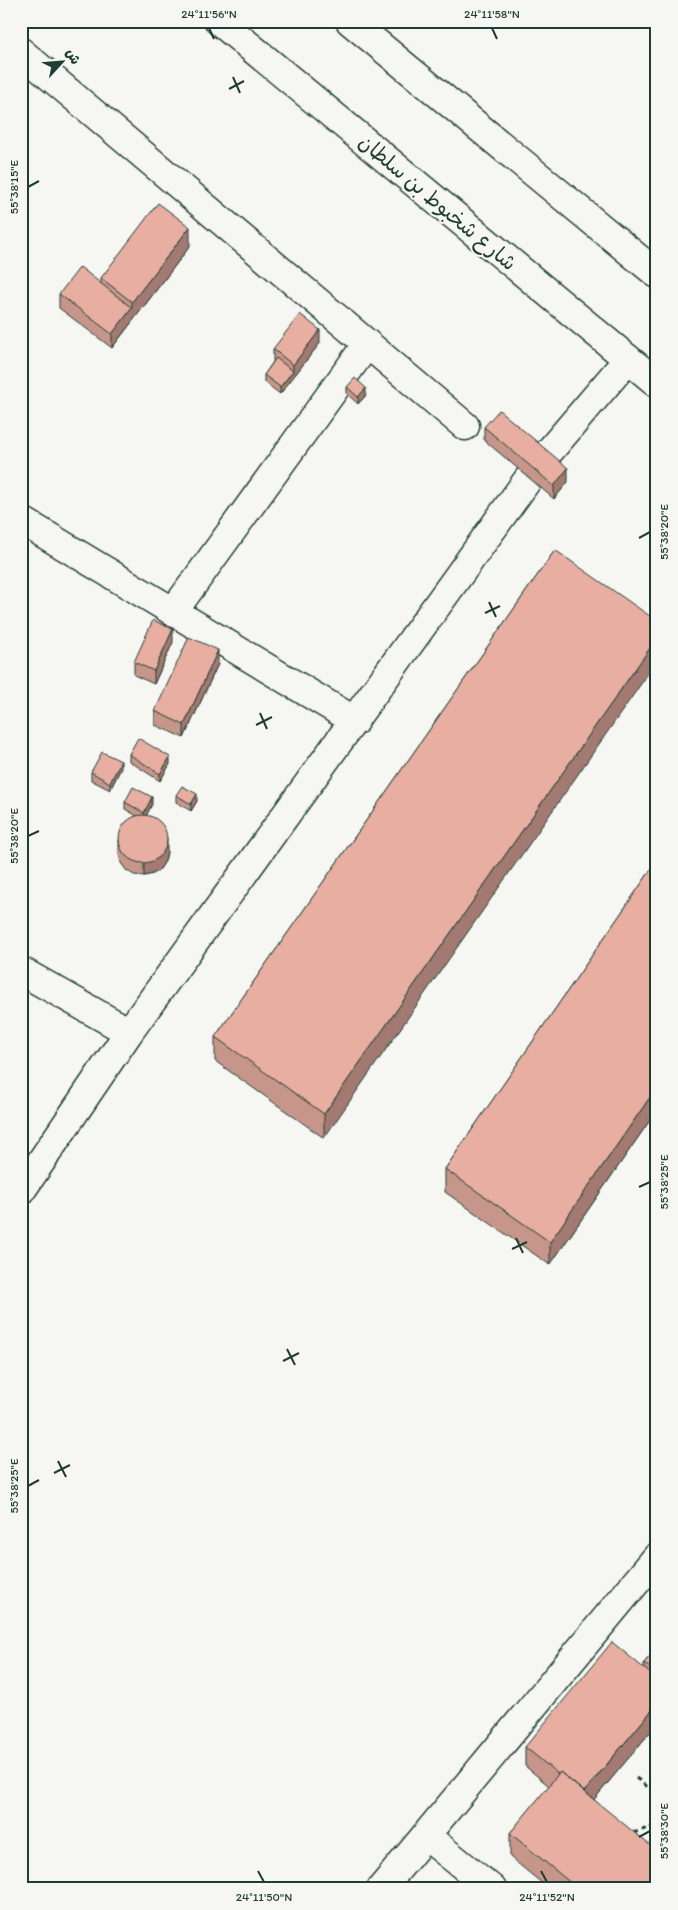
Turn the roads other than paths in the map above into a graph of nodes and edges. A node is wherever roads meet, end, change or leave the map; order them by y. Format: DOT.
graph roads {
  1 [pos="219,21"];
  2 [pos="350,21"];
  3 [pos="21,52"];
  4 [pos="657,274"];
  5 [pos="367,344"];
  6 [pos="628,359"];
  7 [pos="657,383"];
  8 [pos="465,426"];
  9 [pos="21,520"];
  10 [pos="173,612"];
  11 [pos="355,721"];
  12 [pos="21,971"];
  13 [pos="129,1032"];
  14 [pos="21,1191"];
  15 [pos="657,1557"];
  16 [pos="426,1836"];
  17 [pos="382,1889"];
  18 [pos="492,1889"];
  1 -- 6 [label="street, شارع شخبوط بن سلطان"];
  2 -- 4 [label="street"];
  3 -- 5 [label="street"];
  5 -- 8 [label="street"];
  5 -- 10 [label="street"];
  6 -- 7 [label="street, شارع شخبوط بن سلطان"];
  6 -- 11 [label="street"];
  9 -- 10 [label="street"];
  10 -- 11 [label="street"];
  11 -- 13 [label="street"];
  12 -- 13 [label="street"];
  13 -- 14 [label="street"];
  15 -- 16 [label="street"];
  16 -- 17 [label="street"];
  16 -- 18 [label="street"];
}
